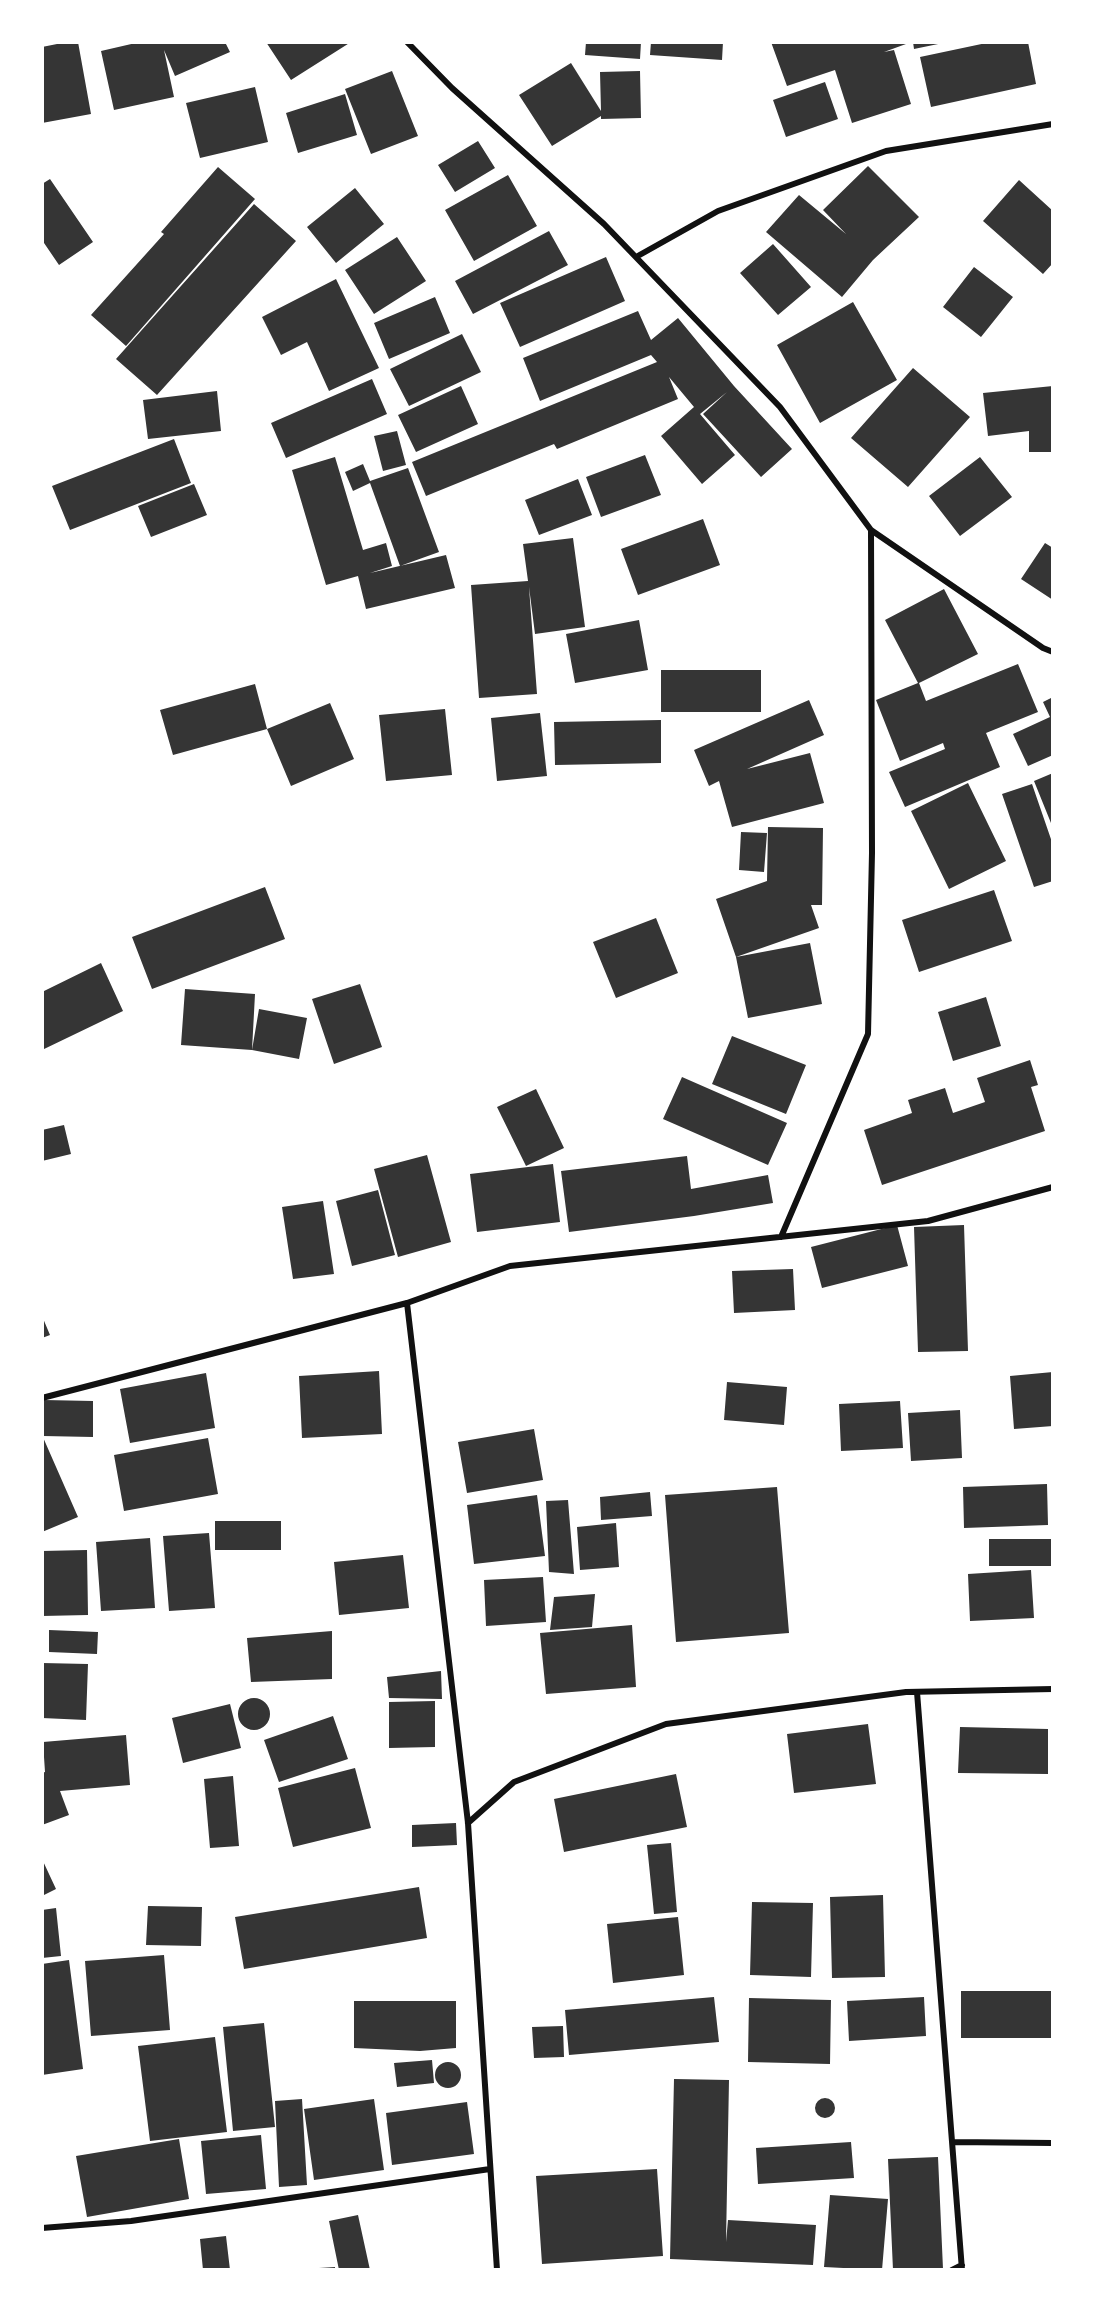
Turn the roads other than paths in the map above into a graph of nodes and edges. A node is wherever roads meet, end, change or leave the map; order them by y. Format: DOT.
graph roads {
  1 [pos="407,42"];
  2 [pos="1053,124"];
  3 [pos="636,257"];
  4 [pos="871,530"];
  5 [pos="1053,652"];
  6 [pos="1053,1187"];
  7 [pos="781,1237"];
  8 [pos="407,1303"];
  9 [pos="42,1398"];
  10 [pos="1053,1689"];
  11 [pos="917,1692"];
  12 [pos="468,1823"];
  13 [pos="952,2142"];
  14 [pos="1053,2143"];
  15 [pos="490,2169"];
  16 [pos="42,2228"];
  17 [pos="962,2267"];
  18 [pos="497,2270"];
  19 [pos="952,2270"];
  1 -- 3 [label="street"];
  2 -- 3 [label="street"];
  3 -- 4 [label="street"];
  4 -- 5 [label="street"];
  4 -- 7 [label="street"];
  6 -- 7 [label="street"];
  7 -- 8 [label="street"];
  8 -- 9 [label="street"];
  8 -- 12 [label="street"];
  10 -- 11 [label="street"];
  11 -- 12 [label="street"];
  11 -- 13 [label="street"];
  12 -- 15 [label="street"];
  13 -- 14 [label="street"];
  13 -- 17 [label="street"];
  15 -- 16 [label="street"];
  15 -- 18 [label="street"];
  17 -- 19 [label="street"];
}
